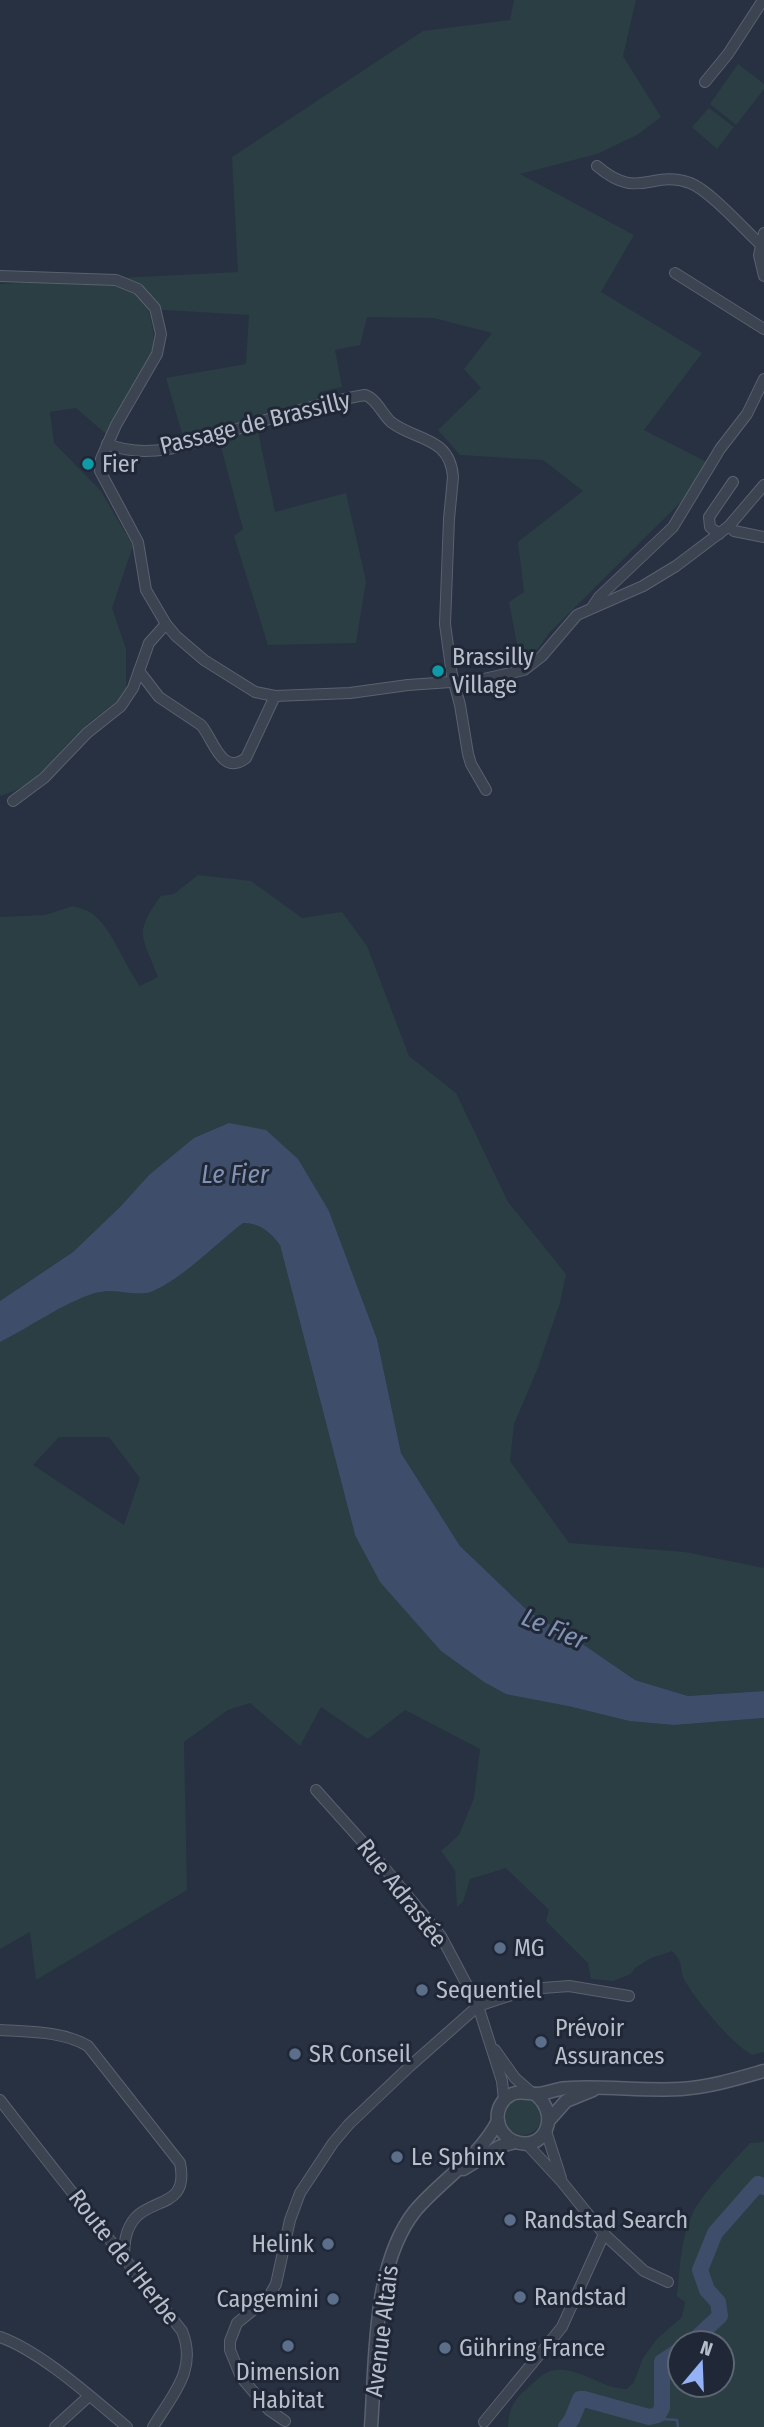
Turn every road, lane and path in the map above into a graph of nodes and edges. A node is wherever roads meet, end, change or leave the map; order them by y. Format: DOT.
graph roads {
  1 [pos="763,0"];
  2 [pos="705,82"];
  3 [pos="597,166"];
  4 [pos="762,239"];
  5 [pos="675,273"];
  6 [pos="0,276"];
  7 [pos="764,276"];
  8 [pos="764,329"];
  9 [pos="764,379"];
  10 [pos="107,444"];
  11 [pos="733,482"];
  12 [pos="764,485"];
  13 [pos="729,526"];
  14 [pos="719,534"];
  15 [pos="764,537"];
  16 [pos="593,607"];
  17 [pos="166,624"];
  18 [pos="139,671"];
  19 [pos="454,683"];
  20 [pos="275,696"];
  21 [pos="486,790"];
  22 [pos="13,801"];
  23 [pos="316,1790"];
  24 [pos="629,1996"];
  25 [pos="478,2006"];
  26 [pos="0,2030"];
  27 [pos="490,2044"];
  28 [pos="764,2071"];
  29 [pos="596,2089"];
  30 [pos="534,2094"];
  31 [pos="0,2100"];
  32 [pos="504,2100"];
  33 [pos="498,2121"];
  34 [pos="548,2125"];
  35 [pos="520,2143"];
  36 [pos="453,2175"];
  37 [pos="562,2182"];
  38 [pos="604,2234"];
  39 [pos="104,2236"];
  40 [pos="125,2241"];
  41 [pos="124,2259"];
  42 [pos="668,2282"];
  43 [pos="0,2337"];
  44 [pos="89,2396"];
  45 [pos="285,2421"];
  46 [pos="484,2422"];
  47 [pos="55,2427"];
  48 [pos="127,2427"];
  49 [pos="153,2427"];
  50 [pos="371,2427"];
  1 -- 2 [label="street"];
  3 -- 4 [label="street"];
  4 -- 7 [label="street"];
  5 -- 8 [label="street"];
  6 -- 10 [label="street"];
  9 -- 16 [label="street"];
  10 -- 17 [label="street"];
  10 -- 19 [label="street, Passage de Brassilly"];
  11 -- 14 [label="street"];
  12 -- 13 [label="street"];
  13 -- 14 [label="street"];
  13 -- 15 [label="street"];
  14 -- 16 [label="street"];
  16 -- 19 [label="street"];
  17 -- 18 [label="street"];
  17 -- 20 [label="street"];
  18 -- 20 [label="street"];
  18 -- 22 [label="street"];
  19 -- 20 [label="street"];
  19 -- 21 [label="street"];
  23 -- 25 [label="street, Rue Adrastée"];
  24 -- 25 [label="street"];
  25 -- 27 [label="street, Rue Adrastée"];
  25 -- 45 [label="street"];
  26 -- 40 [label="street"];
  27 -- 30 [label="street, Rue Adrastée"];
  27 -- 32 [label="street, Rue Adrastée"];
  28 -- 29 [label="street"];
  29 -- 30 [label="street"];
  29 -- 34 [label="street"];
  30 -- 32 [label="street"];
  30 -- 34 [label="street"];
  31 -- 39 [label="street, Route de l'Herbe"];
  32 -- 33 [label="street"];
  33 -- 35 [label="street"];
  33 -- 36 [label="street, Avenue Altaïs"];
  34 -- 35 [label="street"];
  34 -- 37 [label="street"];
  35 -- 36 [label="street, Avenue Altaïs"];
  35 -- 37 [label="street"];
  36 -- 50 [label="street, Avenue Altaïs"];
  37 -- 38 [label="street"];
  38 -- 42 [label="street"];
  38 -- 46 [label="street"];
  39 -- 40 [label="street"];
  39 -- 41 [label="street, Route de l'Herbe"];
  40 -- 41 [label="street"];
  41 -- 49 [label="street, Route de l'Herbe"];
  43 -- 44 [label="street"];
  44 -- 47 [label="street"];
  44 -- 48 [label="street"];
}
